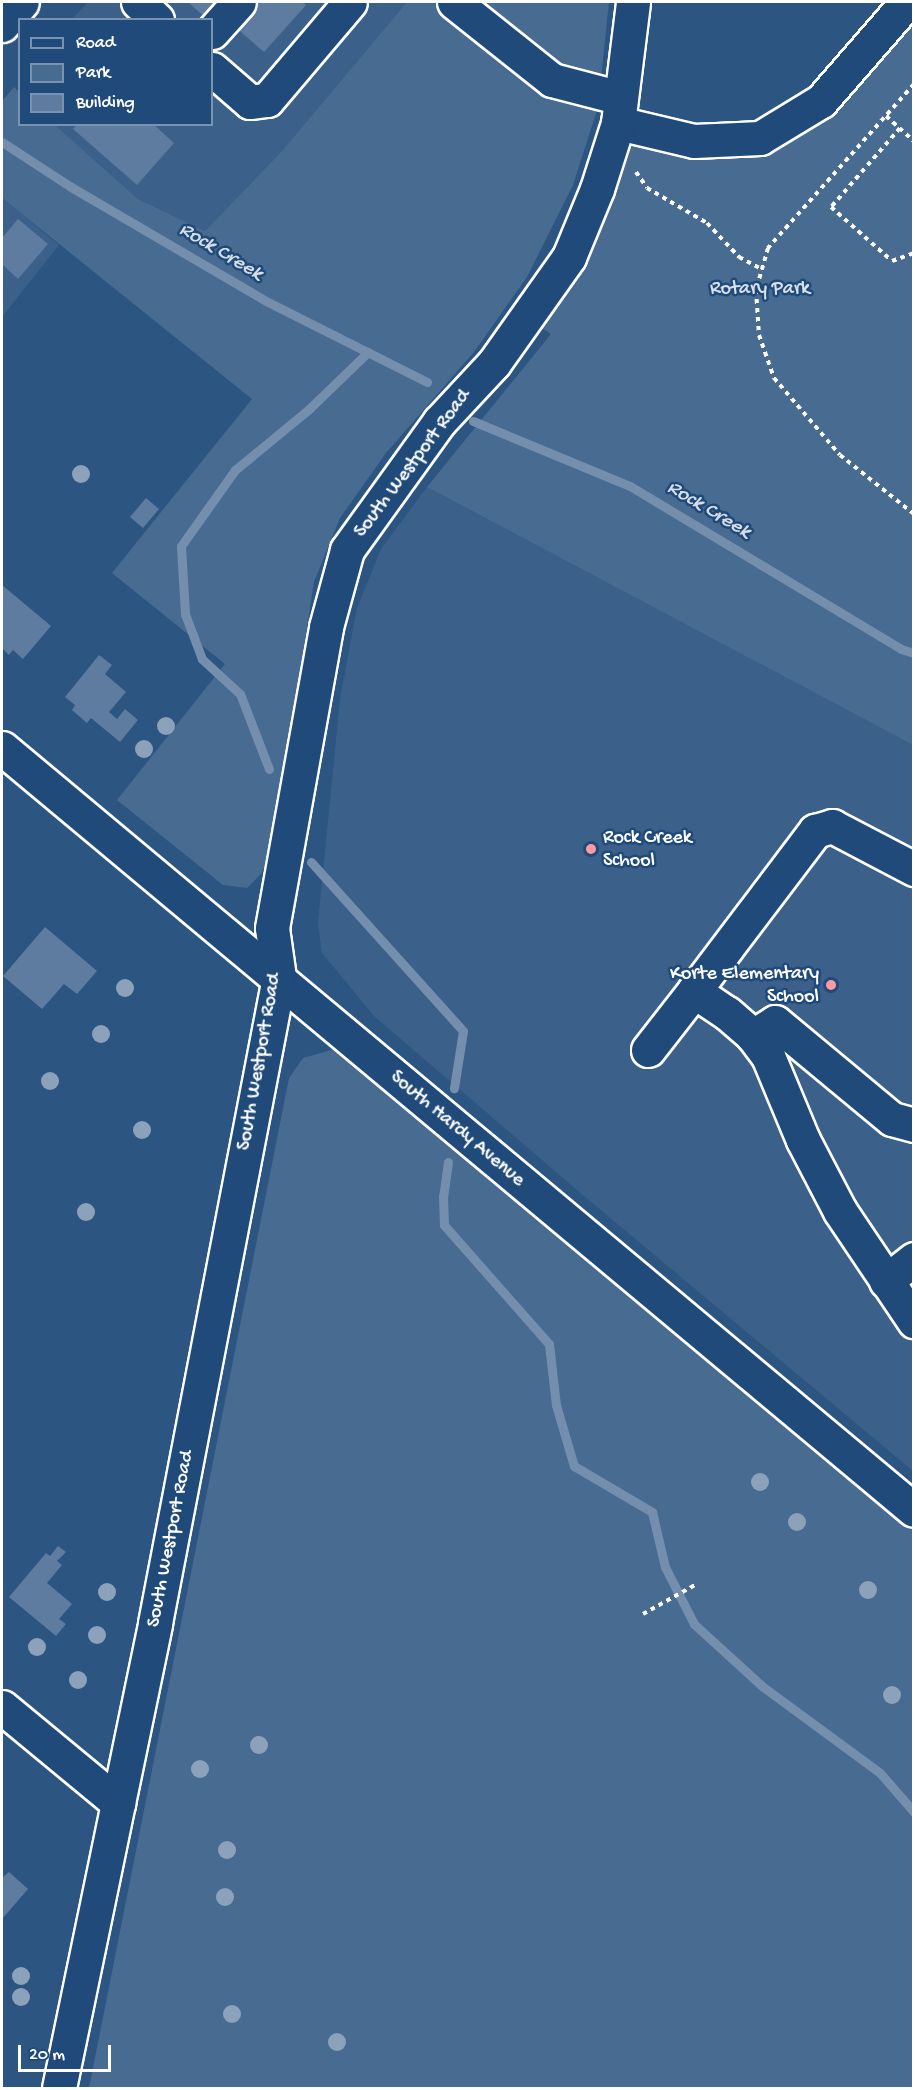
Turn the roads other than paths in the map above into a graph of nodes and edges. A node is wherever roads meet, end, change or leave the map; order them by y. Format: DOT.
graph roads {
  1 [pos="22,2"];
  2 [pos="138,2"];
  3 [pos="239,2"];
  4 [pos="350,2"];
  5 [pos="454,2"];
  6 [pos="633,2"];
  7 [pos="907,2"];
  8 [pos="155,18"];
  9 [pos="2,25"];
  10 [pos="213,31"];
  11 [pos="213,70"];
  12 [pos="625,116"];
  13 [pos="2,748"];
  14 [pos="914,869"];
  15 [pos="279,977"];
  16 [pos="694,991"];
  17 [pos="753,1036"];
  18 [pos="648,1050"];
  19 [pos="914,1125"];
  20 [pos="914,1259"];
  21 [pos="886,1281"];
  22 [pos="914,1321"];
  23 [pos="914,1510"];
  24 [pos="2,1707"];
  25 [pos="118,1803"];
  26 [pos="59,2088"];
  1 -- 9 [label="street"];
  2 -- 8 [label="street"];
  3 -- 10 [label="street"];
  4 -- 11 [label="street"];
  5 -- 12 [label="street"];
  6 -- 12 [label="street, South Westport Road"];
  7 -- 12 [label="street"];
  12 -- 15 [label="street, South Westport Road"];
  13 -- 15 [label="street, South Hardy Avenue"];
  14 -- 16 [label="street"];
  15 -- 23 [label="street, South Hardy Avenue"];
  15 -- 25 [label="street, South Westport Road"];
  16 -- 17 [label="street"];
  16 -- 18 [label="street"];
  17 -- 19 [label="street"];
  17 -- 21 [label="street"];
  20 -- 21 [label="street"];
  21 -- 22 [label="street"];
  24 -- 25 [label="street"];
  25 -- 26 [label="street, South Westport Road"];
}
